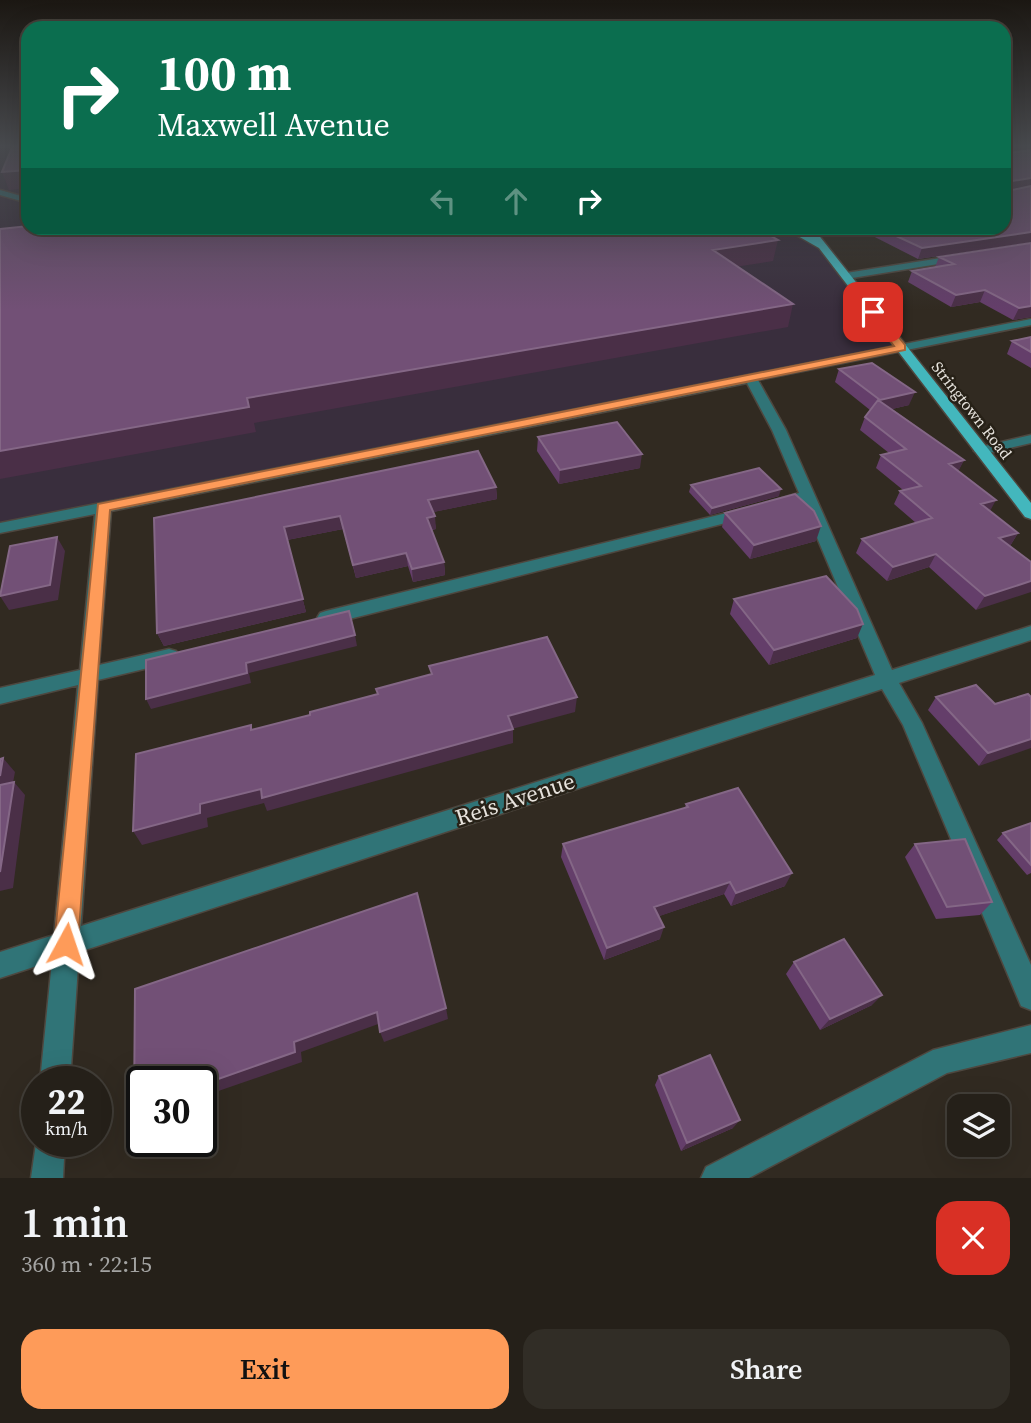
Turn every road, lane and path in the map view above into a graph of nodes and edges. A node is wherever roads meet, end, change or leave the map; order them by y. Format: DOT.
graph roads {
  1 [pos="800,235"];
  2 [pos="814,235"];
  3 [pos="825,249"];
  4 [pos="978,255"];
  5 [pos="846,276"];
  6 [pos="1031,322"];
  7 [pos="901,348"];
  8 [pos="751,378"];
  9 [pos="1031,439"];
  10 [pos="981,451"];
  11 [pos="807,496"];
  12 [pos="103,507"];
  13 [pos="1031,514"];
  14 [pos="0,528"];
  15 [pos="305,623"];
  16 [pos="1031,633"];
  17 [pos="183,653"];
  18 [pos="89,676"];
  19 [pos="886,678"];
  20 [pos="0,696"];
  21 [pos="66,944"];
  22 [pos="0,965"];
  23 [pos="1031,996"];
  24 [pos="1031,1039"];
  25 [pos="56,1066"];
  26 [pos="49,1157"];
  27 [pos="47,1178"];
  28 [pos="717,1178"];
  1 -- 3 [label="main road"];
  2 -- 3 [label="main road, Stringtown Road"];
  3 -- 5 [label="main road, Stringtown Road"];
  4 -- 5 [label="street"];
  5 -- 7 [label="main road, Stringtown Road"];
  6 -- 7 [label="street"];
  7 -- 8 [label="street"];
  7 -- 10 [label="main road, Stringtown Road"];
  8 -- 11 [label="street"];
  8 -- 12 [label="street"];
  9 -- 10 [label="street"];
  10 -- 13 [label="main road, Stringtown Road"];
  11 -- 15 [label="street"];
  11 -- 19 [label="street"];
  12 -- 14 [label="street"];
  12 -- 18 [label="street"];
  16 -- 19 [label="street, Reis Avenue"];
  17 -- 18 [label="street"];
  18 -- 20 [label="street"];
  18 -- 21 [label="street"];
  19 -- 21 [label="street, Reis Avenue"];
  19 -- 23 [label="street"];
  21 -- 22 [label="street, Reis Avenue"];
  21 -- 25 [label="street"];
  24 -- 28 [label="street"];
  26 -- 27 [label="street"];
}
